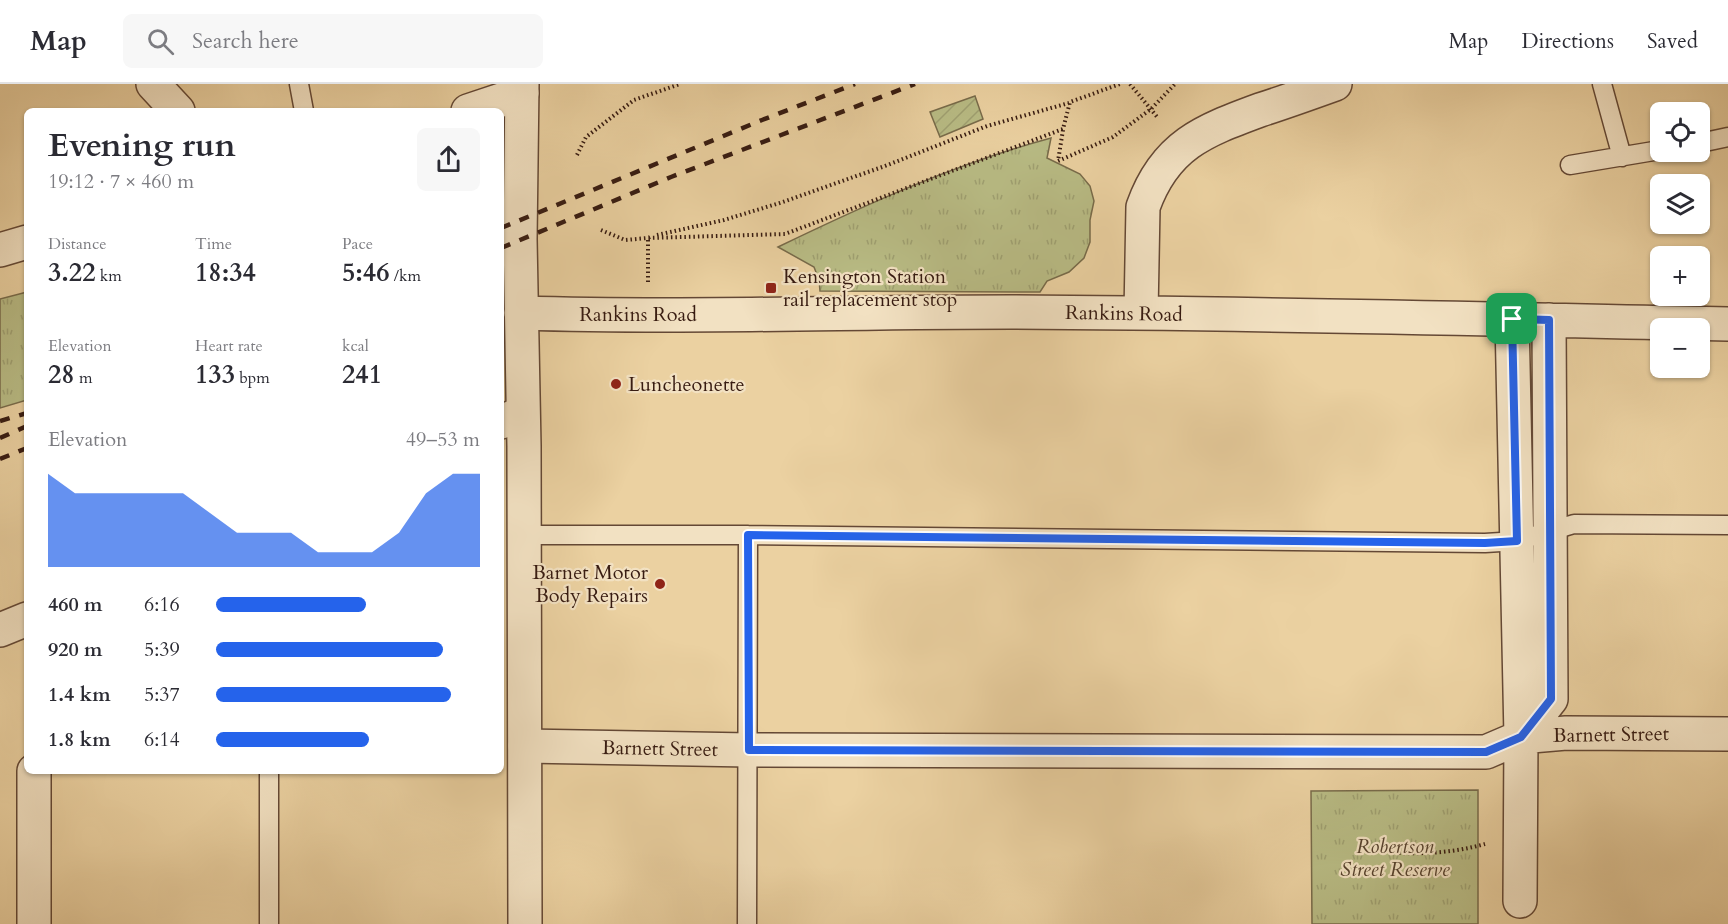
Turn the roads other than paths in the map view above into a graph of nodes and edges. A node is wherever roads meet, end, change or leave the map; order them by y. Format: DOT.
graph roads {
  1 [pos="153,84"];
  2 [pos="299,84"];
  3 [pos="1335,84"];
  4 [pos="1602,84"];
  5 [pos="522,88"];
  6 [pos="175,108"];
  7 [pos="303,108"];
  8 [pos="475,108"];
  9 [pos="1728,137"];
  10 [pos="1710,141"];
  11 [pos="1650,152"];
  12 [pos="1622,157"];
  13 [pos="1570,165"];
  14 [pos="24,243"];
  15 [pos="0,250"];
  16 [pos="521,313"];
  17 [pos="1141,313"];
  18 [pos="1512,319"];
  19 [pos="1549,320"];
  20 [pos="1728,324"];
  21 [pos="512,417"];
  22 [pos="1728,525"];
  23 [pos="1550,531"];
  24 [pos="524,535"];
  25 [pos="748,535"];
  26 [pos="1517,541"];
  27 [pos="24,621"];
  28 [pos="0,630"];
  29 [pos="1728,734"];
  30 [pos="1521,737"];
  31 [pos="525,746"];
  32 [pos="749,750"];
  33 [pos="34,774"];
  34 [pos="269,774"];
  35 [pos="1520,901"];
  36 [pos="34,924"];
  37 [pos="269,924"];
  38 [pos="525,924"];
  39 [pos="747,924"];
  1 -- 6 [label="street"];
  2 -- 7 [label="lane"];
  3 -- 17 [label="street"];
  4 -- 12 [label="lane"];
  5 -- 8 [label="street"];
  5 -- 16 [label="street"];
  9 -- 10 [label="lane"];
  11 -- 12 [label="lane"];
  12 -- 13 [label="lane"];
  14 -- 15 [label="street"];
  16 -- 17 [label="street, Rankins Road"];
  16 -- 21 [label="street"];
  17 -- 18 [label="street, Rankins Road"];
  18 -- 19 [label="street, Rankins Road"];
  18 -- 26 [label="street"];
  19 -- 20 [label="street, Rankins Road"];
  19 -- 23 [label="street"];
  21 -- 24 [label="street"];
  22 -- 23 [label="lane"];
  23 -- 26 [label="lane"];
  23 -- 30 [label="street"];
  24 -- 25 [label="lane"];
  24 -- 31 [label="street"];
  25 -- 26 [label="lane"];
  25 -- 32 [label="lane"];
  26 -- 30 [label="street"];
  27 -- 28 [label="street"];
  29 -- 30 [label="street, Barnett Street"];
  30 -- 32 [label="street, Barnett Street"];
  30 -- 35 [label="street"];
  31 -- 32 [label="street, Barnett Street"];
  31 -- 38 [label="street"];
  32 -- 39 [label="lane"];
  33 -- 36 [label="street"];
  34 -- 37 [label="lane"];
}
